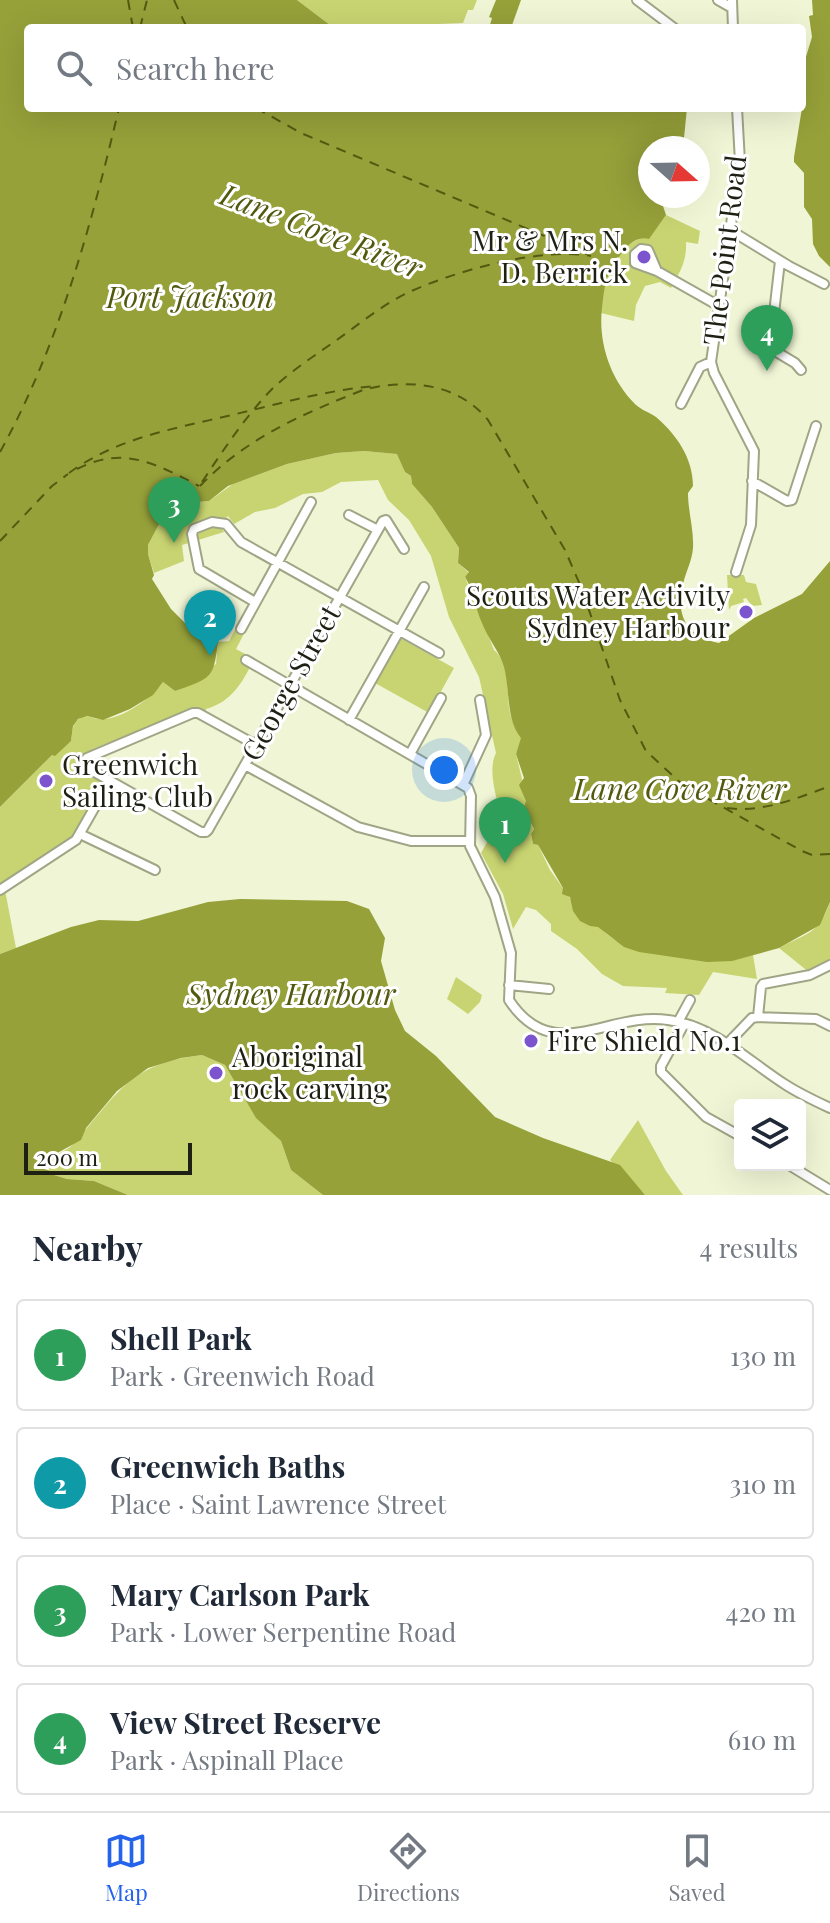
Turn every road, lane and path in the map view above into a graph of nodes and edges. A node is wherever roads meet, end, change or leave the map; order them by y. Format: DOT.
graph roads {
  1 [pos="637,0"];
  2 [pos="718,0"];
  3 [pos="732,4"];
  4 [pos="669,24"];
  5 [pos="733,24"];
  6 [pos="737,112"];
  7 [pos="730,230"];
  8 [pos="780,261"];
  9 [pos="657,271"];
  10 [pos="824,284"];
  11 [pos="719,306"];
  12 [pos="711,362"];
  13 [pos="801,370"];
  14 [pos="681,404"];
  15 [pos="816,426"];
  16 [pos="752,481"];
  17 [pos="311,502"];
  18 [pos="349,515"];
  19 [pos="378,530"];
  20 [pos="404,549"];
  21 [pos="278,563"];
  22 [pos="736,572"];
  23 [pos="424,587"];
  24 [pos="339,598"];
  25 [pos="255,602"];
  26 [pos="241,629"];
  27 [pos="398,632"];
  28 [pos="439,653"];
  29 [pos="246,660"];
  30 [pos="290,685"];
  31 [pos="441,698"];
  32 [pos="480,700"];
  33 [pos="349,720"];
  34 [pos="256,745"];
  35 [pos="410,754"];
  36 [pos="245,765"];
  37 [pos="109,782"];
  38 [pos="463,785"];
  39 [pos="80,834"];
  40 [pos="469,841"];
  41 [pos="155,870"];
  42 [pos="0,890"];
  43 [pos="830,965"];
  44 [pos="509,985"];
  45 [pos="549,989"];
  46 [pos="690,1000"];
  47 [pos="758,1017"];
  48 [pos="681,1023"];
  49 [pos="830,1026"];
  50 [pos="728,1043"];
  51 [pos="830,1108"];
  52 [pos="734,1133"];
  53 [pos="799,1171"];
  54 [pos="826,1187"];
  55 [pos="816,1195"];
  1 -- 4 [label="street"];
  2 -- 3 [label="street"];
  3 -- 5 [label="street"];
  6 -- 7 [label="street, The Point Road"];
  7 -- 8 [label="street"];
  7 -- 11 [label="street, The Point Road"];
  8 -- 10 [label="street"];
  8 -- 13 [label="street"];
  9 -- 11 [label="street"];
  11 -- 12 [label="street, The Point Road"];
  12 -- 14 [label="street"];
  12 -- 16 [label="street, The Point Road"];
  15 -- 16 [label="street"];
  16 -- 22 [label="street, The Point Road"];
  17 -- 21 [label="street"];
  18 -- 19 [label="street"];
  19 -- 20 [label="street"];
  19 -- 24 [label="street, George Street"];
  21 -- 24 [label="street"];
  21 -- 25 [label="street"];
  21 -- 25 [label="street"];
  23 -- 27 [label="street"];
  24 -- 27 [label="street"];
  24 -- 30 [label="street, George Street"];
  25 -- 26 [label="street"];
  27 -- 28 [label="street"];
  27 -- 33 [label="street"];
  29 -- 30 [label="street"];
  30 -- 33 [label="street"];
  30 -- 34 [label="street, George Street"];
  31 -- 35 [label="street"];
  32 -- 38 [label="street"];
  33 -- 35 [label="street"];
  34 -- 36 [label="street, George Street"];
  34 -- 37 [label="street"];
  35 -- 38 [label="street"];
  36 -- 37 [label="street, George Street"];
  36 -- 40 [label="street"];
  37 -- 39 [label="street"];
  38 -- 40 [label="street"];
  39 -- 41 [label="street"];
  39 -- 42 [label="street"];
  40 -- 44 [label="street"];
  43 -- 47 [label="street"];
  44 -- 45 [label="street"];
  44 -- 48 [label="street"];
  46 -- 48 [label="street"];
  47 -- 49 [label="street"];
  47 -- 50 [label="street"];
  48 -- 50 [label="street"];
  48 -- 52 [label="street"];
  50 -- 51 [label="street"];
  53 -- 54 [label="street"];
  54 -- 55 [label="street"];
}
